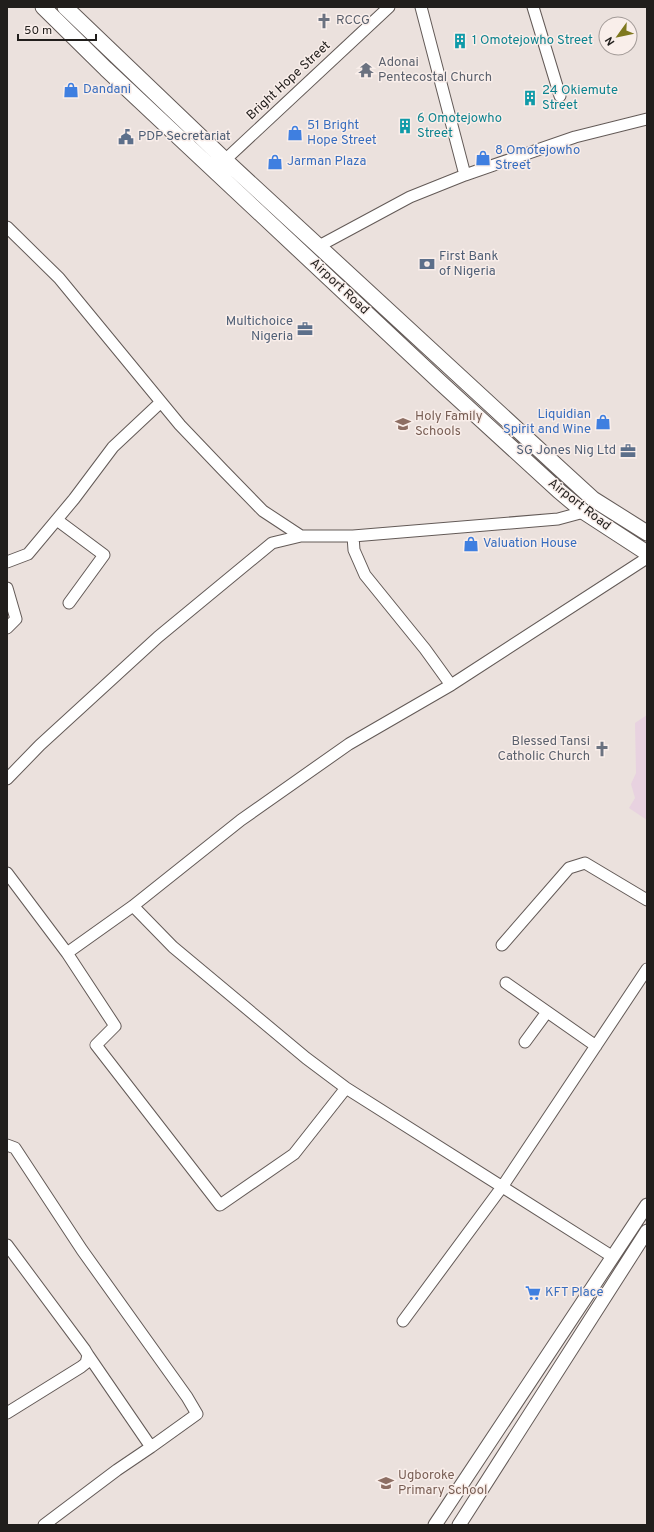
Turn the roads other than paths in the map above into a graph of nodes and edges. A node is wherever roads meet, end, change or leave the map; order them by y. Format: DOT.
graph roads {
  1 [pos="43,7"];
  2 [pos="65,7"];
  3 [pos="389,7"];
  4 [pos="421,7"];
  5 [pos="533,7"];
  6 [pos="560,96"];
  7 [pos="647,119"];
  8 [pos="225,160"];
  9 [pos="465,175"];
  10 [pos="7,227"];
  11 [pos="319,246"];
  12 [pos="475,390"];
  13 [pos="161,402"];
  14 [pos="462,403"];
  15 [pos="584,512"];
  16 [pos="57,520"];
  17 [pos="647,533"];
  18 [pos="301,536"];
  19 [pos="353,536"];
  20 [pos="647,553"];
  21 [pos="647,558"];
  22 [pos="7,562"];
  23 [pos="7,588"];
  24 [pos="69,603"];
  25 [pos="7,628"];
  26 [pos="451,684"];
  27 [pos="7,780"];
  28 [pos="7,873"];
  29 [pos="647,900"];
  30 [pos="133,906"];
  31 [pos="502,945"];
  32 [pos="67,953"];
  33 [pos="647,969"];
  34 [pos="506,983"];
  35 [pos="547,1012"];
  36 [pos="525,1042"];
  37 [pos="596,1046"];
  38 [pos="346,1088"];
  39 [pos="7,1145"];
  40 [pos="502,1186"];
  41 [pos="647,1205"];
  42 [pos="647,1231"];
  43 [pos="7,1245"];
  44 [pos="613,1257"];
  45 [pos="403,1321"];
  46 [pos="88,1356"];
  47 [pos="7,1412"];
  48 [pos="151,1447"];
  49 [pos="44,1525"];
  50 [pos="436,1525"];
  51 [pos="460,1525"];
  1 -- 14 [label="main road, Airport Road"];
  2 -- 8 [label="main road, Airport Road"];
  3 -- 8 [label="street, Bright Hope Street"];
  4 -- 9 [label="street"];
  5 -- 6 [label="street"];
  7 -- 9 [label="street"];
  8 -- 11 [label="main road, Airport Road"];
  9 -- 11 [label="street"];
  10 -- 13 [label="street"];
  11 -- 12 [label="main road, Airport Road"];
  12 -- 14 [label="main road"];
  12 -- 17 [label="main road, Airport Road"];
  13 -- 16 [label="street"];
  13 -- 18 [label="street"];
  14 -- 15 [label="main road, Airport Road"];
  15 -- 19 [label="street"];
  15 -- 20 [label="main road, Airport Road"];
  16 -- 22 [label="street"];
  16 -- 24 [label="street"];
  18 -- 19 [label="street"];
  18 -- 27 [label="street"];
  19 -- 26 [label="street"];
  21 -- 26 [label="street"];
  23 -- 25 [label="street"];
  26 -- 30 [label="street"];
  28 -- 32 [label="street"];
  29 -- 31 [label="street"];
  30 -- 32 [label="street"];
  30 -- 38 [label="street"];
  32 -- 38 [label="street"];
  33 -- 37 [label="street"];
  34 -- 35 [label="street"];
  35 -- 36 [label="street"];
  35 -- 37 [label="street"];
  37 -- 40 [label="street"];
  38 -- 40 [label="street"];
  39 -- 48 [label="street"];
  40 -- 44 [label="street"];
  40 -- 45 [label="street"];
  41 -- 44 [label="street"];
  42 -- 51 [label="street"];
  43 -- 46 [label="street"];
  44 -- 50 [label="street"];
  46 -- 47 [label="street"];
  46 -- 48 [label="street"];
  48 -- 49 [label="street"];
}
